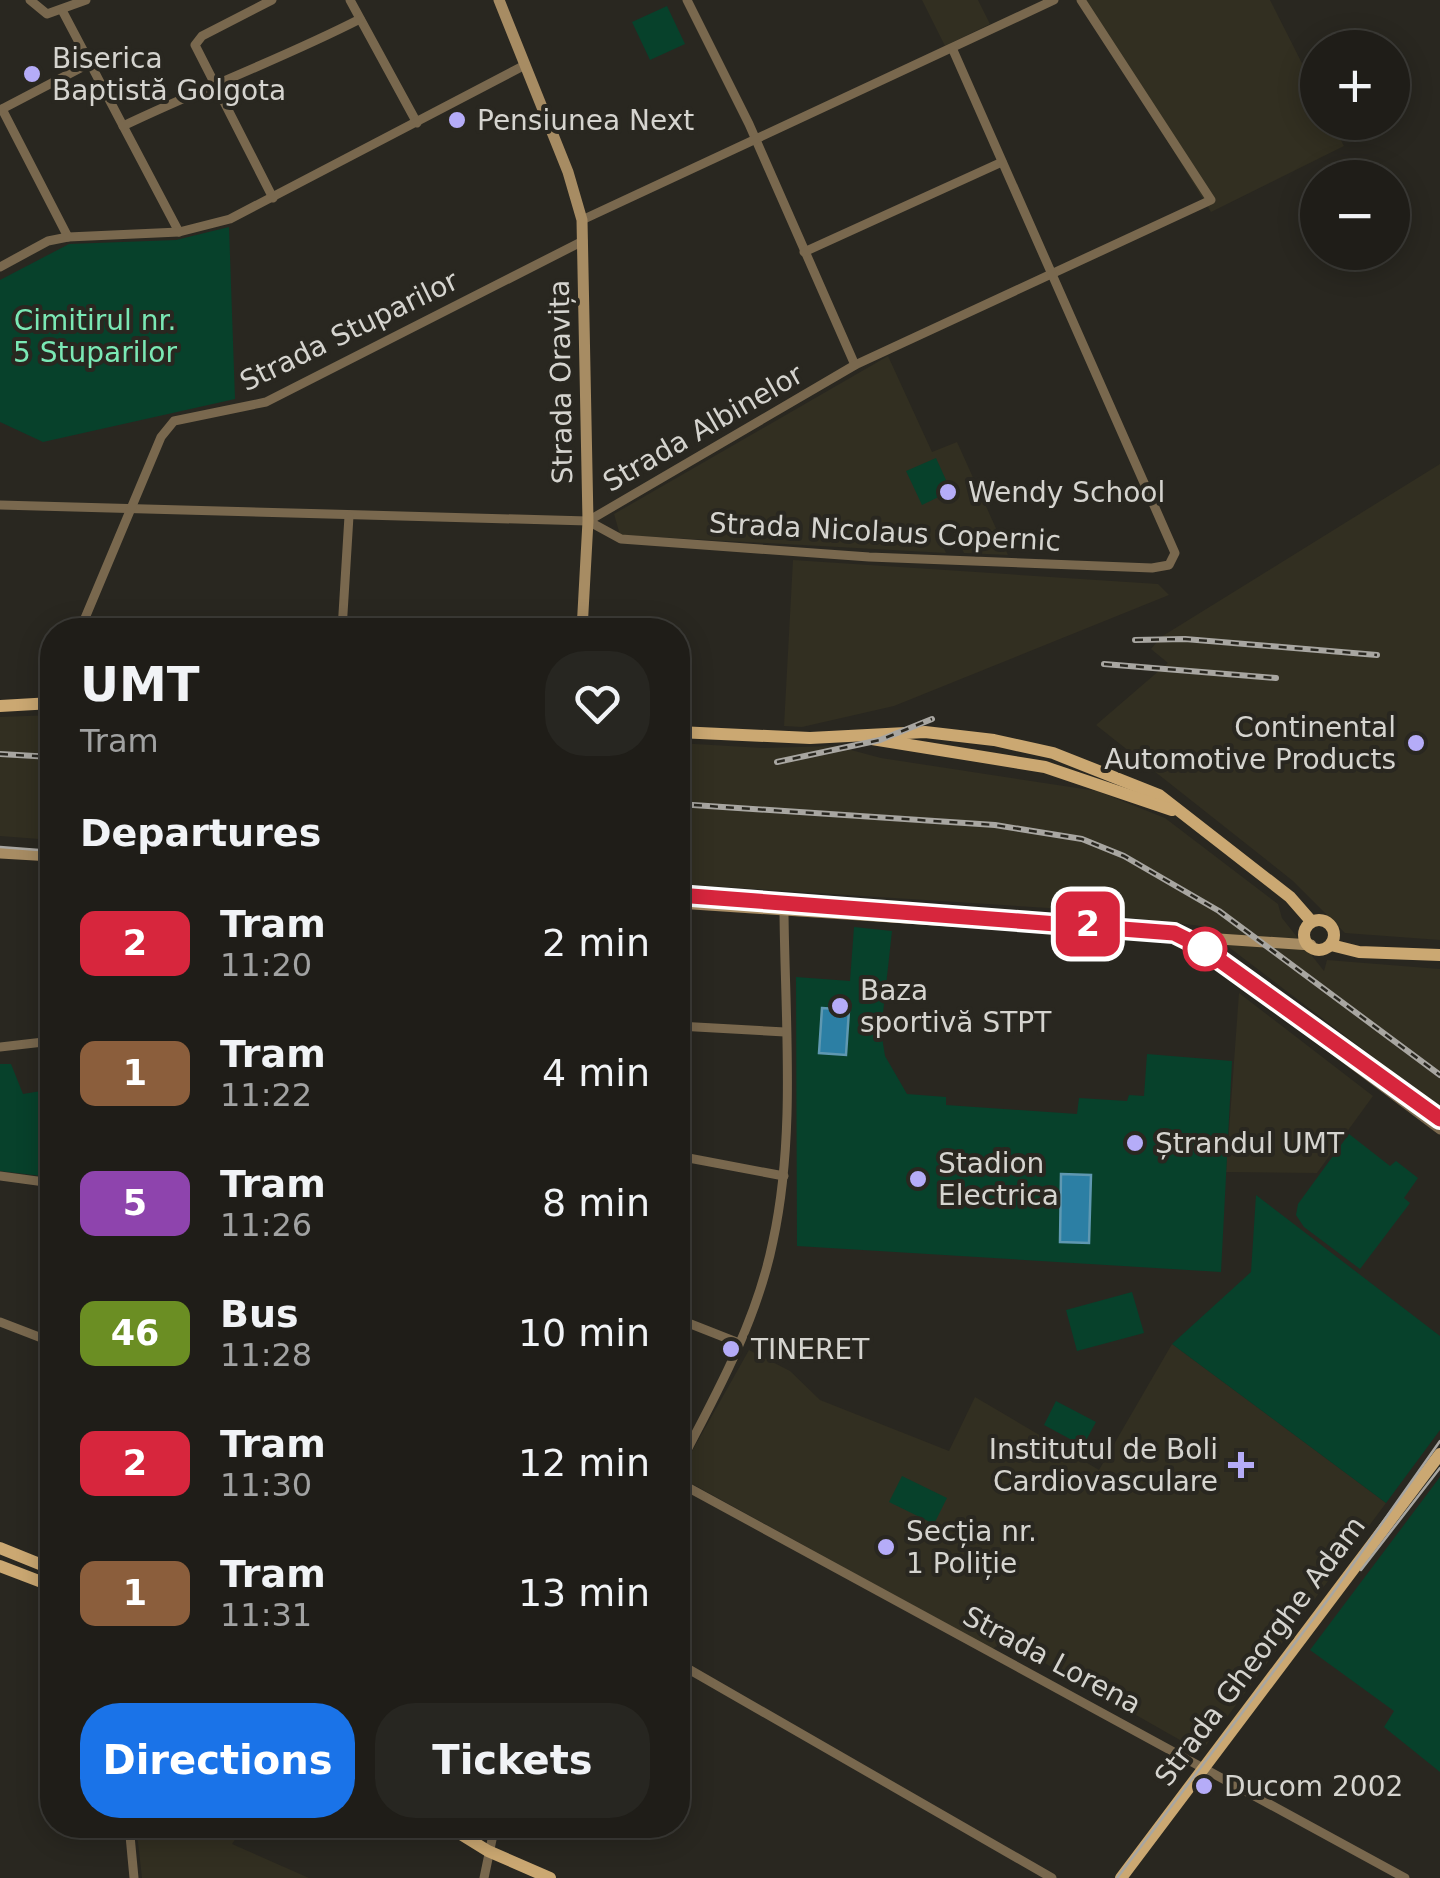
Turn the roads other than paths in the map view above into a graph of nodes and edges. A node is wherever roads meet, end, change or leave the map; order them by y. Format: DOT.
graph roads {
  1 [pos="30,0"];
  2 [pos="86,0"];
  3 [pos="272,0"];
  4 [pos="350,0"];
  5 [pos="499,0"];
  6 [pos="687,0"];
  7 [pos="1054,0"];
  8 [pos="1081,0"];
  9 [pos="63,12"];
  10 [pos="360,19"];
  11 [pos="953,50"];
  12 [pos="90,63"];
  13 [pos="525,64"];
  14 [pos="214,86"];
  15 [pos="1,109"];
  16 [pos="417,123"];
  17 [pos="124,126"];
  18 [pos="755,142"];
  19 [pos="1002,162"];
  20 [pos="273,198"];
  21 [pos="582,220"];
  22 [pos="179,232"];
  23 [pos="68,237"];
  24 [pos="583,241"];
  25 [pos="804,252"];
  26 [pos="0,267"];
  27 [pos="1050,272"];
  28 [pos="855,365"];
  29 [pos="0,505"];
  30 [pos="130,510"];
  31 [pos="349,516"];
  32 [pos="588,521"];
  33 [pos="85,618"];
  34 [pos="343,618"];
  35 [pos="583,618"];
  36 [pos="40,704"];
  37 [pos="0,706"];
  38 [pos="690,733"];
  39 [pos="0,853"];
  40 [pos="40,855"];
  41 [pos="690,904"];
  42 [pos="784,912"];
  43 [pos="1309,933"];
  44 [pos="1185,939"];
  45 [pos="1331,945"];
  46 [pos="1440,955"];
  47 [pos="690,1027"];
  48 [pos="785,1032"];
  49 [pos="40,1043"];
  50 [pos="0,1047"];
  51 [pos="1440,1130"];
  52 [pos="690,1158"];
  53 [pos="0,1176"];
  54 [pos="784,1176"];
  55 [pos="40,1181"];
  56 [pos="0,1322"];
  57 [pos="690,1325"];
  58 [pos="40,1337"];
  59 [pos="739,1343"];
  60 [pos="690,1443"];
  61 [pos="1440,1454"];
  62 [pos="690,1489"];
  63 [pos="0,1548"];
  64 [pos="40,1564"];
  65 [pos="0,1566"];
  66 [pos="40,1581"];
  67 [pos="690,1670"];
  68 [pos="1203,1767"];
  69 [pos="130,1838"];
  70 [pos="467,1838"];
  71 [pos="492,1838"];
  72 [pos="488,1851"];
  73 [pos="134,1878"];
  74 [pos="484,1878"];
  75 [pos="550,1878"];
  76 [pos="1052,1878"];
  77 [pos="1120,1878"];
  78 [pos="1405,1878"];
  1 -- 9 [label="street"];
  2 -- 9 [label="street"];
  3 -- 14 [label="street"];
  4 -- 10 [label="street"];
  5 -- 13 [label="street, Strada Oravița"];
  6 -- 18 [label="street"];
  7 -- 11 [label="street"];
  8 -- 27 [label="street, Strada Albinelor"];
  9 -- 12 [label="street"];
  10 -- 14 [label="street"];
  10 -- 16 [label="street"];
  11 -- 18 [label="street"];
  11 -- 19 [label="street"];
  12 -- 15 [label="street"];
  12 -- 17 [label="street"];
  13 -- 16 [label="street"];
  13 -- 21 [label="street, Strada Oravița"];
  14 -- 17 [label="street"];
  14 -- 20 [label="street"];
  15 -- 23 [label="street"];
  16 -- 20 [label="street"];
  17 -- 22 [label="street"];
  18 -- 21 [label="street"];
  18 -- 25 [label="street"];
  19 -- 25 [label="street"];
  19 -- 27 [label="street"];
  20 -- 22 [label="street"];
  21 -- 24 [label="street, Strada Oravița"];
  22 -- 23 [label="street"];
  23 -- 26 [label="street"];
  24 -- 30 [label="street, Strada Stuparilor"];
  24 -- 32 [label="street, Strada Oravița"];
  25 -- 28 [label="street"];
  27 -- 28 [label="street, Strada Albinelor"];
  27 -- 32 [label="street, Strada Nicolaus Copernic"];
  28 -- 32 [label="street, Strada Albinelor"];
  29 -- 30 [label="street, Strada Albinelor"];
  30 -- 31 [label="street, Strada Albinelor"];
  30 -- 33 [label="street, Strada Stuparilor"];
  31 -- 32 [label="street, Strada Albinelor"];
  31 -- 34 [label="street"];
  32 -- 35 [label="street, Strada Oravița"];
  36 -- 37 [label="main road"];
  38 -- 43 [label="main road"];
  39 -- 40 [label="street"];
  41 -- 42 [label="street"];
  42 -- 44 [label="street"];
  42 -- 48 [label="street"];
  43 -- 44 [label="street"];
  43 -- 45 [label="main road"];
  43 -- 45 [label="main road"];
  44 -- 51 [label="street"];
  45 -- 46 [label="main road"];
  47 -- 48 [label="street"];
  48 -- 54 [label="street"];
  49 -- 50 [label="street"];
  52 -- 54 [label="street"];
  53 -- 55 [label="street"];
  54 -- 59 [label="street"];
  56 -- 58 [label="street"];
  57 -- 59 [label="street"];
  59 -- 60 [label="street"];
  61 -- 68 [label="main road, Strada Gheorghe Adam"];
  62 -- 68 [label="street, Strada Lorena"];
  63 -- 64 [label="main road"];
  65 -- 66 [label="main road"];
  67 -- 76 [label="street"];
  68 -- 77 [label="main road, Strada Gheorghe Adam"];
  68 -- 78 [label="street, Strada Lorena"];
  69 -- 73 [label="street"];
  70 -- 72 [label="main road"];
  71 -- 72 [label="street"];
  72 -- 74 [label="street"];
  72 -- 75 [label="main road"];
}
